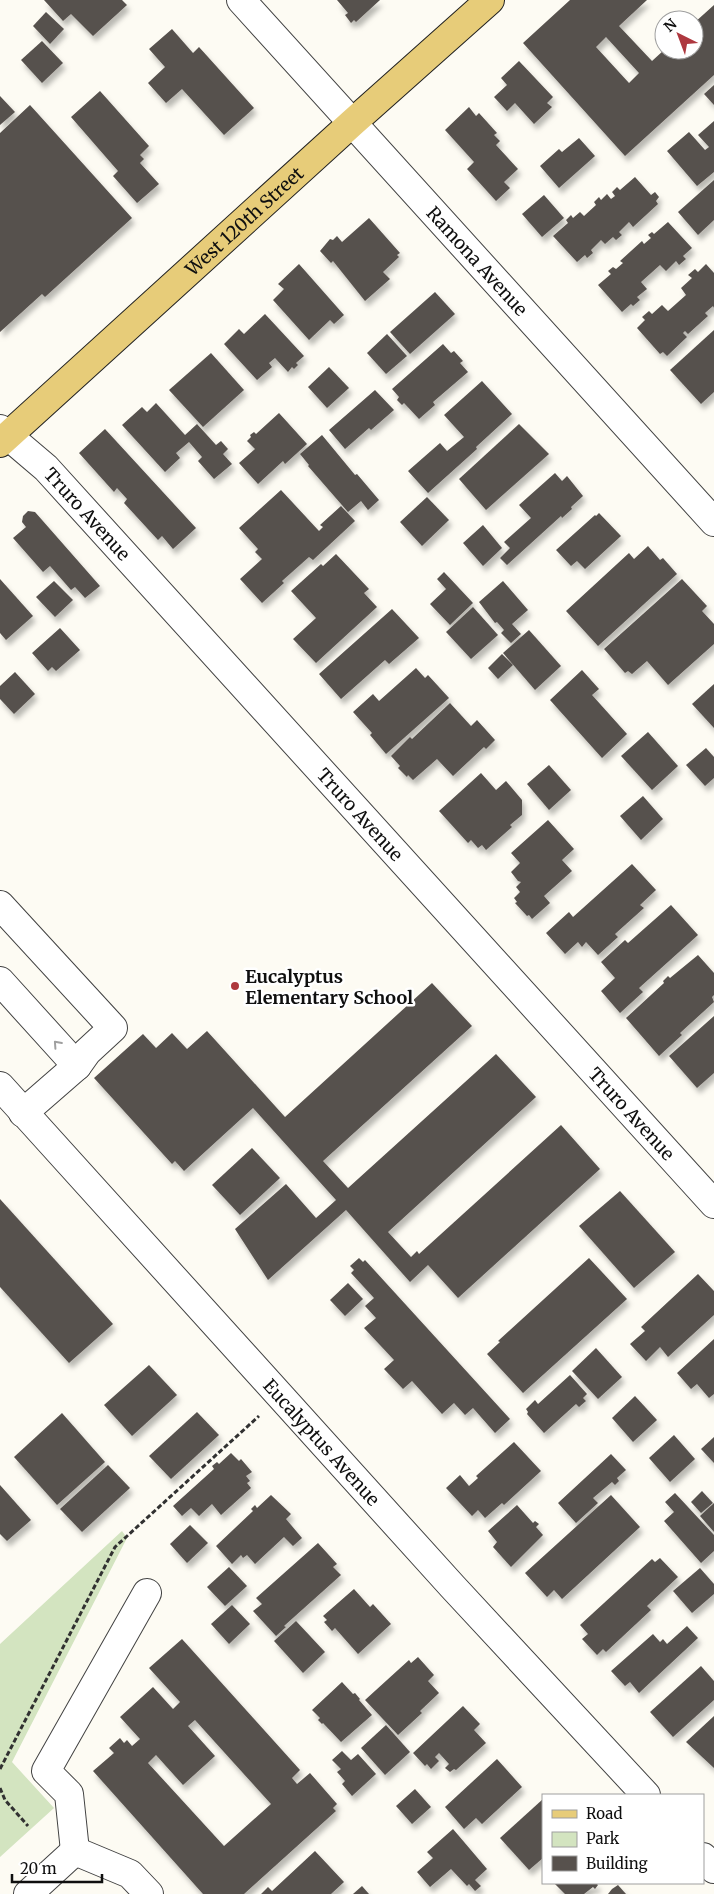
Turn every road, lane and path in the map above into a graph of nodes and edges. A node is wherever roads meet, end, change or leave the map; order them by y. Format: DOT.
graph roads {
  1 [pos="241,0"];
  2 [pos="490,0"];
  3 [pos="352,123"];
  4 [pos="3,436"];
  5 [pos="714,522"];
  6 [pos="0,905"];
  7 [pos="0,981"];
  8 [pos="77,1066"];
  9 [pos="0,1086"];
  10 [pos="23,1113"];
  11 [pos="714,1204"];
  12 [pos="259,1416"];
  13 [pos="147,1593"];
  14 [pos="0,1769"];
  15 [pos="0,1788"];
  16 [pos="645,1794"];
  17 [pos="28,1826"];
  18 [pos="75,1851"];
  19 [pos="704,1858"];
  20 [pos="714,1869"];
  21 [pos="28,1894"];
  22 [pos="149,1894"];
  1 -- 3 [label="street, Ramona Avenue"];
  2 -- 3 [label="main road, West 120th Street"];
  3 -- 4 [label="main road, West 120th Street"];
  3 -- 5 [label="street, Ramona Avenue"];
  4 -- 11 [label="street, Truro Avenue"];
  6 -- 8 [label="street"];
  8 -- 7 [label="street, one-way"];
  8 -- 10 [label="street"];
  9 -- 10 [label="street, Eucalyptus Avenue"];
  10 -- 16 [label="street, Eucalyptus Avenue"];
  12 -- 14 [label="path"];
  13 -- 18 [label="street"];
  15 -- 17 [label="path"];
  18 -- 21 [label="street"];
  18 -- 22 [label="street"];
  19 -- 20 [label="street"];
}
